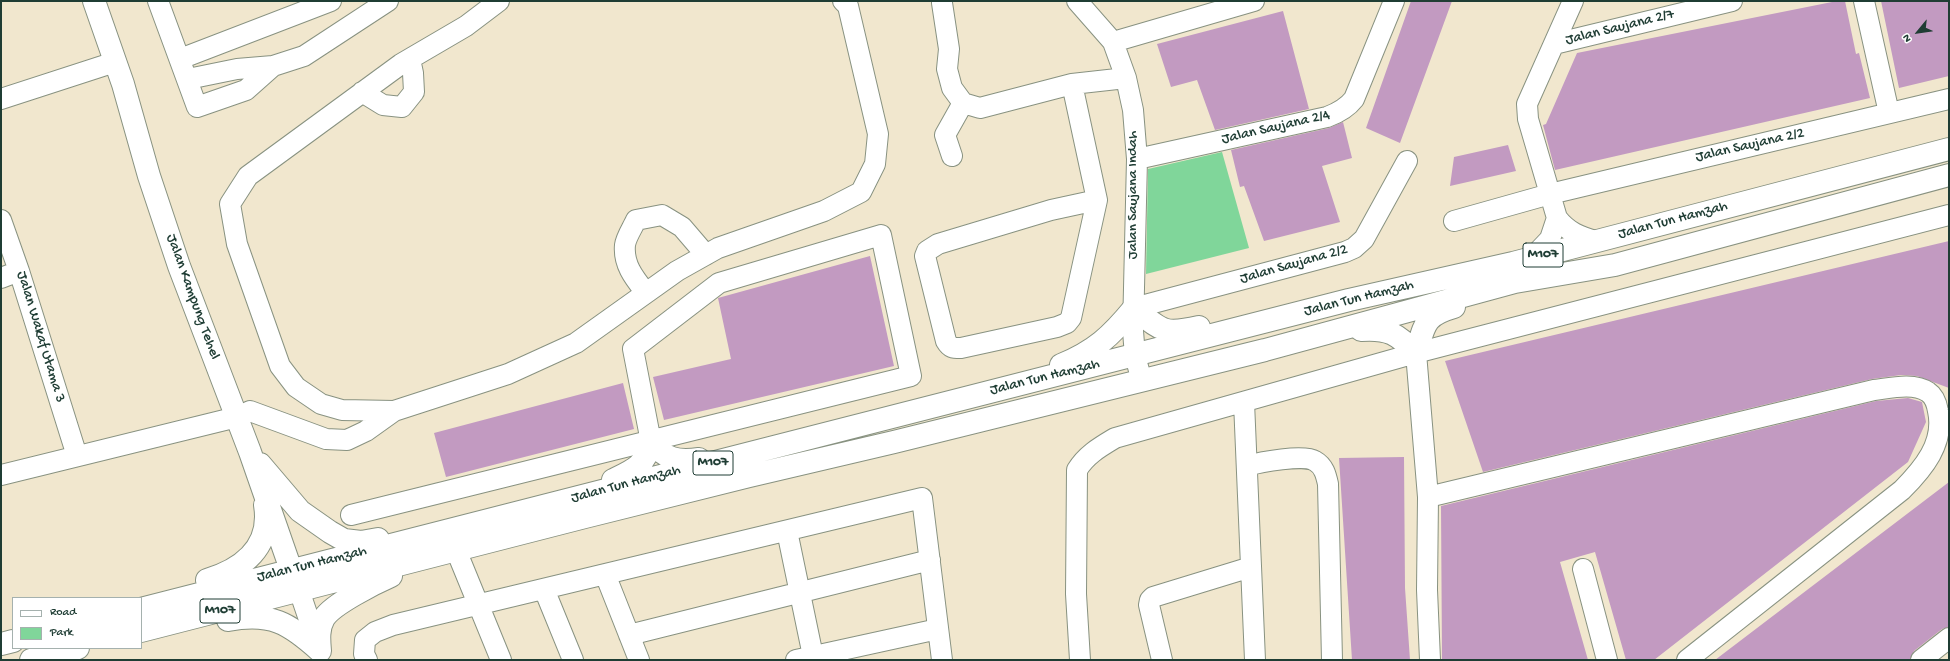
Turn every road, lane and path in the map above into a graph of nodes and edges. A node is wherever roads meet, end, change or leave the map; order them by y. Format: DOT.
graph roads {
  1 [pos="94,1"];
  2 [pos="158,1"];
  3 [pos="331,1"];
  4 [pos="388,1"];
  5 [pos="498,1"];
  6 [pos="843,1"];
  7 [pos="1077,1"];
  8 [pos="1254,1"];
  9 [pos="1394,1"];
  10 [pos="1573,1"];
  11 [pos="1732,1"];
  12 [pos="1864,1"];
  13 [pos="942,3"];
  14 [pos="1113,42"];
  15 [pos="1554,44"];
  16 [pos="180,58"];
  17 [pos="410,59"];
  18 [pos="115,62"];
  19 [pos="273,66"];
  20 [pos="1126,78"];
  21 [pos="188,79"];
  22 [pos="1072,84"];
  23 [pos="362,92"];
  24 [pos="1,99"];
  25 [pos="1949,99"];
  26 [pos="963,103"];
  27 [pos="1888,113"];
  28 [pos="1949,149"];
  29 [pos="952,156"];
  30 [pos="1137,159"];
  31 [pos="1407,161"];
  32 [pos="1949,175"];
  33 [pos="1550,194"];
  34 [pos="1097,200"];
  35 [pos="1949,214"];
  36 [pos="1557,218"];
  37 [pos="1,220"];
  38 [pos="1454,221"];
  39 [pos="1596,241"];
  40 [pos="706,255"];
  41 [pos="1532,258"];
  42 [pos="1615,265"];
  43 [pos="19,271"];
  44 [pos="1,278"];
  45 [pos="646,293"];
  46 [pos="1322,307"];
  47 [pos="1134,308"];
  48 [pos="1265,350"];
  49 [pos="1416,353"];
  50 [pos="1135,356"];
  51 [pos="1142,381"];
  52 [pos="952,401"];
  53 [pos="1244,402"];
  54 [pos="394,411"];
  55 [pos="237,417"];
  56 [pos="651,442"];
  57 [pos="764,450"];
  58 [pos="250,452"];
  59 [pos="77,456"];
  60 [pos="1247,466"];
  61 [pos="1,475"];
  62 [pos="1428,497"];
  63 [pos="562,502"];
  64 [pos="351,516"];
  65 [pos="475,525"];
  66 [pos="787,531"];
  67 [pos="456,550"];
  68 [pos="435,555"];
  69 [pos="930,560"];
  70 [pos="1251,567"];
  71 [pos="1583,570"];
  72 [pos="605,574"];
  73 [pos="295,581"];
  74 [pos="544,589"];
  75 [pos="799,592"];
  76 [pos="142,601"];
  77 [pos="479,605"];
  78 [pos="142,609"];
  79 [pos="938,629"];
  80 [pos="142,632"];
  81 [pos="629,635"];
  82 [pos="142,637"];
  83 [pos="1949,638"];
  84 [pos="12,641"];
  85 [pos="1,644"];
  86 [pos="74,649"];
  87 [pos="322,656"];
  88 [pos="804,658"];
  89 [pos="31,660"];
  90 [pos="367,660"];
  91 [pos="501,660"];
  92 [pos="573,660"];
  93 [pos="639,660"];
  94 [pos="942,660"];
  95 [pos="1080,660"];
  96 [pos="1162,660"];
  97 [pos="1255,660"];
  98 [pos="1332,660"];
  99 [pos="1430,660"];
  100 [pos="1607,660"];
  101 [pos="1687,660"];
  102 [pos="1921,660"];
  1 -- 18 [label="main road, Jalan Kampung Tehel"];
  2 -- 16 [label="street"];
  3 -- 16 [label="street"];
  4 -- 19 [label="street"];
  5 -- 17 [label="street"];
  6 -- 40 [label="street"];
  7 -- 14 [label="street, Jalan Saujana Indah"];
  8 -- 14 [label="street"];
  9 -- 30 [label="street, Jalan Saujana 2/4"];
  10 -- 15 [label="street"];
  11 -- 15 [label="street, Jalan Saujana 2/7"];
  12 -- 27 [label="street"];
  13 -- 26 [label="street"];
  14 -- 20 [label="street, Jalan Saujana Indah"];
  15 -- 33 [label="street"];
  16 -- 21 [label="street"];
  17 -- 23 [label="street"];
  17 -- 23 [label="street"];
  18 -- 24 [label="street"];
  18 -- 55 [label="main road, Jalan Kampung Tehel"];
  19 -- 21 [label="street"];
  19 -- 21 [label="street"];
  20 -- 22 [label="street"];
  20 -- 30 [label="street, Jalan Saujana Indah"];
  22 -- 26 [label="street"];
  22 -- 34 [label="street"];
  23 -- 54 [label="street"];
  25 -- 27 [label="street, Jalan Saujana 2/2"];
  26 -- 29 [label="street"];
  27 -- 33 [label="street, Jalan Saujana 2/2"];
  28 -- 39 [label="main road, Jalan Tun Hamzah / M107"];
  30 -- 47 [label="street, Jalan Saujana Indah"];
  31 -- 47 [label="street, Jalan Saujana 2/2"];
  32 -- 42 [label="main road, Jalan Tun Hamzah / M107"];
  33 -- 36 [label="street"];
  33 -- 38 [label="street, Jalan Saujana 2/2"];
  34 -- 34 [label="street"];
  35 -- 49 [label="street"];
  36 -- 39 [label="street"];
  36 -- 41 [label="street"];
  37 -- 43 [label="street, Jalan Wakaf Utama 3"];
  39 -- 41 [label="main road, Jalan Tun Hamzah / M107"];
  40 -- 45 [label="street"];
  40 -- 45 [label="street"];
  41 -- 46 [label="main road, Jalan Tun Hamzah / M107"];
  42 -- 48 [label="main road, Jalan Tun Hamzah / M107"];
  42 -- 49 [label="main road"];
  43 -- 44 [label="street"];
  43 -- 59 [label="street, Jalan Wakaf Utama 3"];
  45 -- 54 [label="street"];
  46 -- 47 [label="main road"];
  46 -- 50 [label="main road, Jalan Tun Hamzah / M107"];
  47 -- 50 [label="street, Jalan Saujana Indah"];
  47 -- 52 [label="main road"];
  48 -- 49 [label="main road"];
  48 -- 51 [label="main road, Jalan Tun Hamzah / M107"];
  49 -- 53 [label="street"];
  49 -- 62 [label="street"];
  50 -- 51 [label="street, Jalan Saujana Indah"];
  50 -- 52 [label="main road, Jalan Tun Hamzah / M107"];
  51 -- 67 [label="main road, Jalan Tun Hamzah / M107"];
  52 -- 57 [label="main road, Jalan Tun Hamzah / M107"];
  53 -- 60 [label="street"];
  53 -- 95 [label="street"];
  54 -- 55 [label="street"];
  55 -- 58 [label="main road, Jalan Kampung Tehel"];
  55 -- 59 [label="street"];
  56 -- 56 [label="street"];
  56 -- 57 [label="main road"];
  56 -- 63 [label="main road"];
  56 -- 64 [label="street"];
  57 -- 63 [label="main road, Jalan Tun Hamzah / M107"];
  58 -- 65 [label="main road"];
  58 -- 73 [label="main road, Jalan Kampung Tehel"];
  58 -- 76 [label="main road"];
  59 -- 61 [label="street"];
  60 -- 70 [label="street"];
  60 -- 98 [label="street"];
  62 -- 99 [label="street"];
  62 -- 101 [label="street"];
  63 -- 65 [label="main road, Jalan Tun Hamzah / M107"];
  65 -- 73 [label="main road, Jalan Tun Hamzah / M107"];
  66 -- 69 [label="street"];
  66 -- 72 [label="street"];
  66 -- 75 [label="street"];
  67 -- 68 [label="main road, Jalan Tun Hamzah / M107"];
  67 -- 77 [label="street"];
  68 -- 73 [label="main road, Jalan Tun Hamzah / M107"];
  68 -- 87 [label="main road"];
  69 -- 75 [label="street"];
  69 -- 79 [label="street"];
  70 -- 96 [label="street"];
  70 -- 97 [label="street"];
  71 -- 100 [label="street"];
  72 -- 74 [label="street"];
  72 -- 81 [label="street"];
  73 -- 78 [label="main road, Jalan Tun Hamzah / M107"];
  73 -- 80 [label="main road, Jalan Tun Hamzah / M107"];
  73 -- 87 [label="street"];
  74 -- 77 [label="street"];
  74 -- 92 [label="street"];
  75 -- 81 [label="street"];
  75 -- 88 [label="street"];
  77 -- 90 [label="street"];
  77 -- 91 [label="street"];
  79 -- 88 [label="street"];
  79 -- 94 [label="street"];
  81 -- 93 [label="street"];
  82 -- 87 [label="main road"];
  83 -- 102 [label="street"];
  84 -- 85 [label="main road"];
  86 -- 89 [label="main road"];
}
